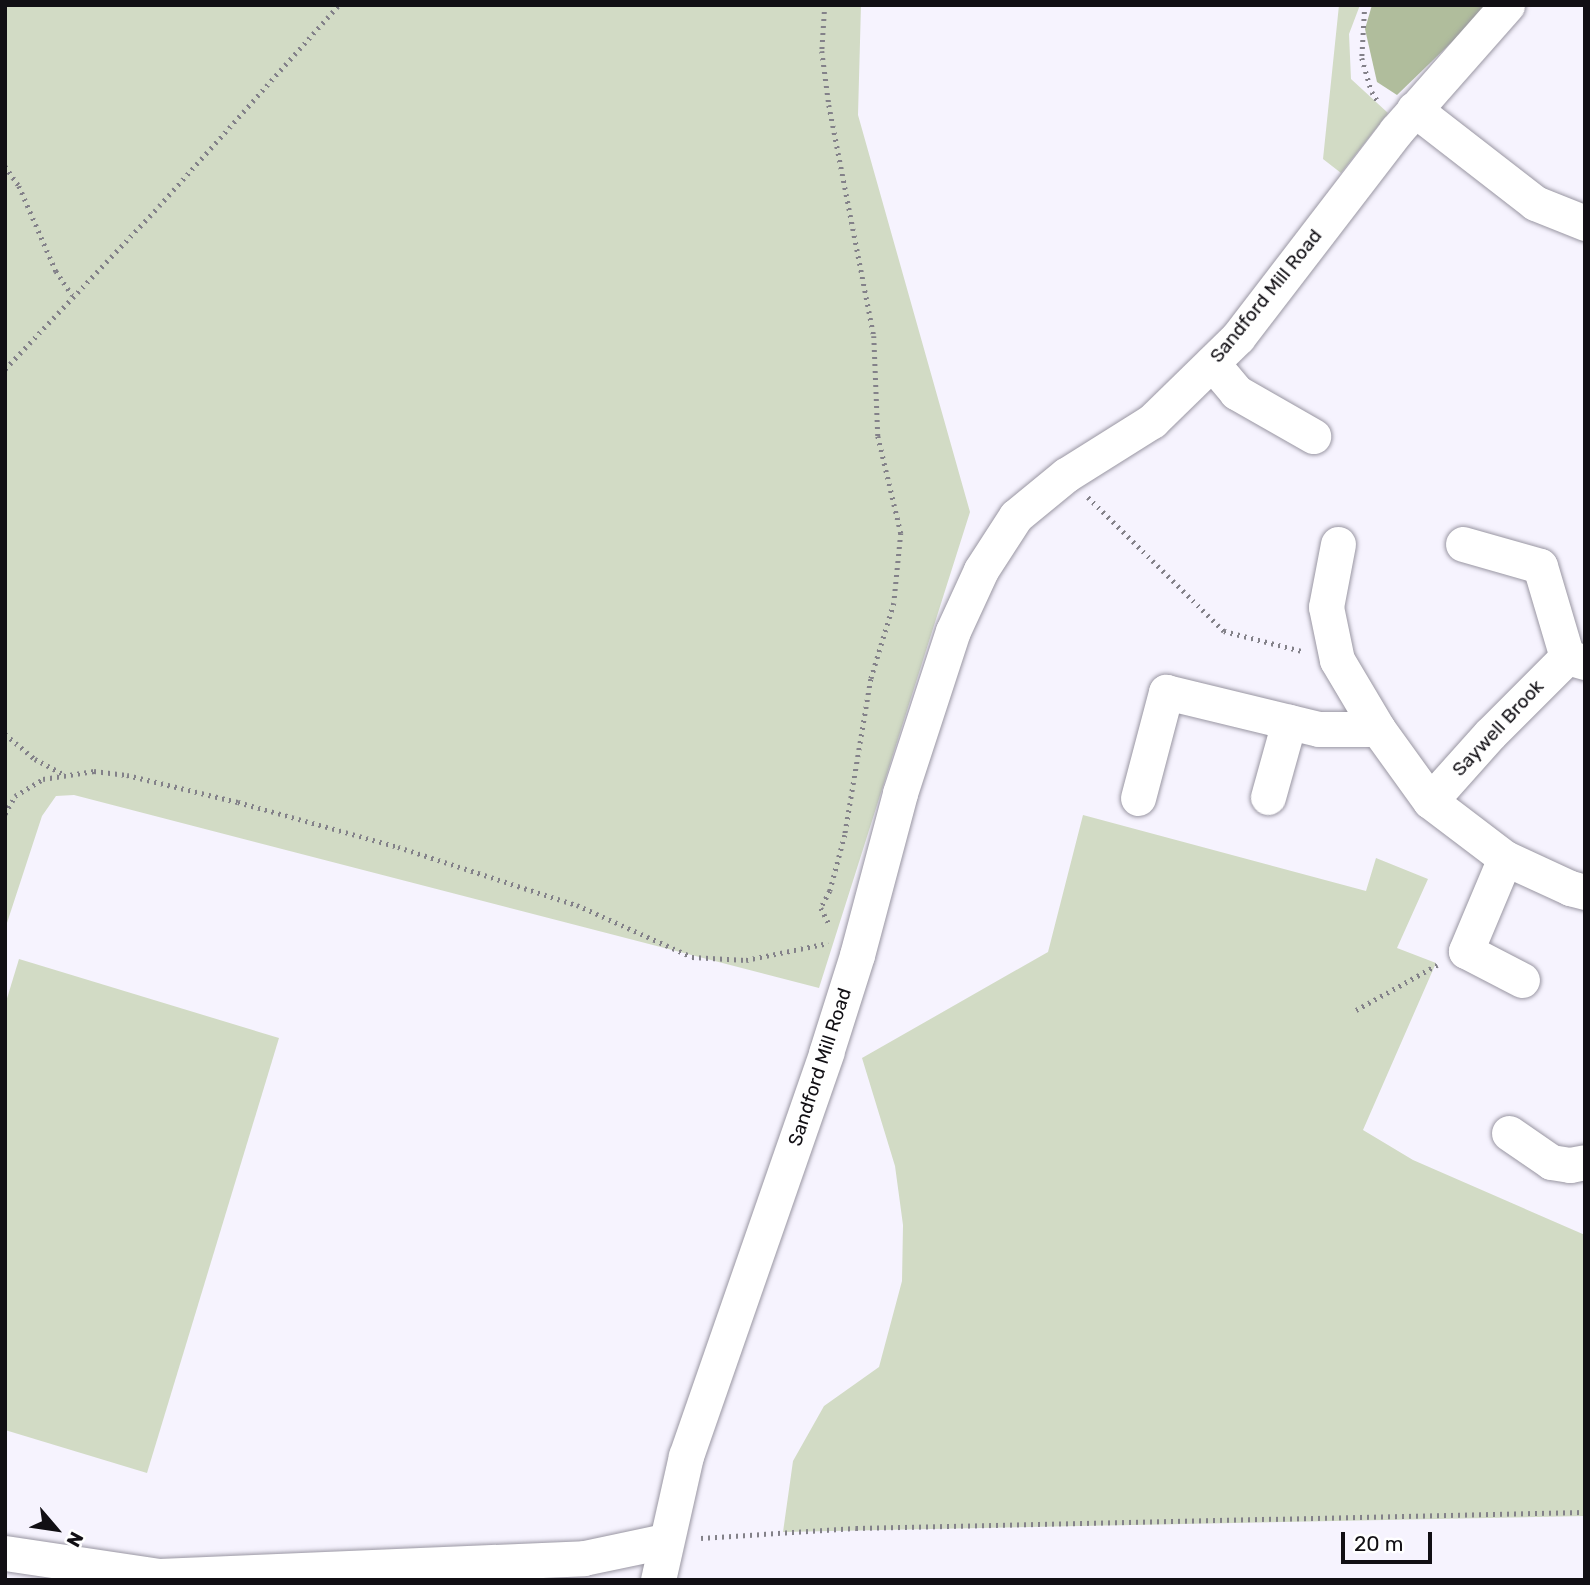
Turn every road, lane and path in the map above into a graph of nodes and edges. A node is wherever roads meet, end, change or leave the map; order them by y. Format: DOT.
graph roads {
  1 [pos="339,5"];
  2 [pos="825,5"];
  3 [pos="1365,5"];
  4 [pos="1507,5"];
  5 [pos="1405,120"];
  6 [pos="5,166"];
  7 [pos="1585,223"];
  8 [pos="72,295"];
  9 [pos="1212,363"];
  10 [pos="5,369"];
  11 [pos="1313,436"];
  12 [pos="1066,475"];
  13 [pos="1338,544"];
  14 [pos="1463,544"];
  15 [pos="1576,659"];
  16 [pos="1336,660"];
  17 [pos="1289,722"];
  18 [pos="1378,729"];
  19 [pos="5,734"];
  20 [pos="65,776"];
  21 [pos="1268,797"];
  22 [pos="1138,798"];
  23 [pos="1430,802"];
  24 [pos="5,814"];
  25 [pos="1506,858"];
  26 [pos="1585,891"];
  27 [pos="832,930"];
  28 [pos="838,941"];
  29 [pos="1466,951"];
  30 [pos="1522,980"];
  31 [pos="1356,1010"];
  32 [pos="1509,1133"];
  33 [pos="1585,1162"];
  34 [pos="1585,1511"];
  35 [pos="665,1541"];
  36 [pos="5,1553"];
  37 [pos="405,1572"];
  38 [pos="658,1580"];
  1 -- 8 [label="path"];
  2 -- 27 [label="path"];
  3 -- 5 [label="path"];
  4 -- 5 [label="street, Sandford Mill Road"];
  5 -- 7 [label="street"];
  5 -- 9 [label="street, Sandford Mill Road"];
  6 -- 8 [label="path"];
  8 -- 10 [label="path"];
  9 -- 11 [label="street"];
  9 -- 12 [label="street, Sandford Mill Road"];
  12 -- 16 [label="path"];
  12 -- 35 [label="street, Sandford Mill Road"];
  13 -- 16 [label="street"];
  14 -- 15 [label="street, Saywell Brook"];
  15 -- 23 [label="street, Saywell Brook"];
  16 -- 18 [label="street"];
  17 -- 18 [label="street"];
  17 -- 21 [label="street"];
  17 -- 22 [label="street"];
  18 -- 23 [label="street"];
  19 -- 20 [label="path"];
  20 -- 24 [label="path"];
  20 -- 28 [label="path"];
  23 -- 25 [label="street"];
  25 -- 26 [label="street"];
  25 -- 29 [label="street"];
  29 -- 30 [label="street"];
  29 -- 31 [label="path"];
  32 -- 33 [label="street"];
  34 -- 35 [label="path"];
  35 -- 37 [label="street"];
  35 -- 38 [label="street, Sandford Mill Road"];
  36 -- 37 [label="street"];
}
